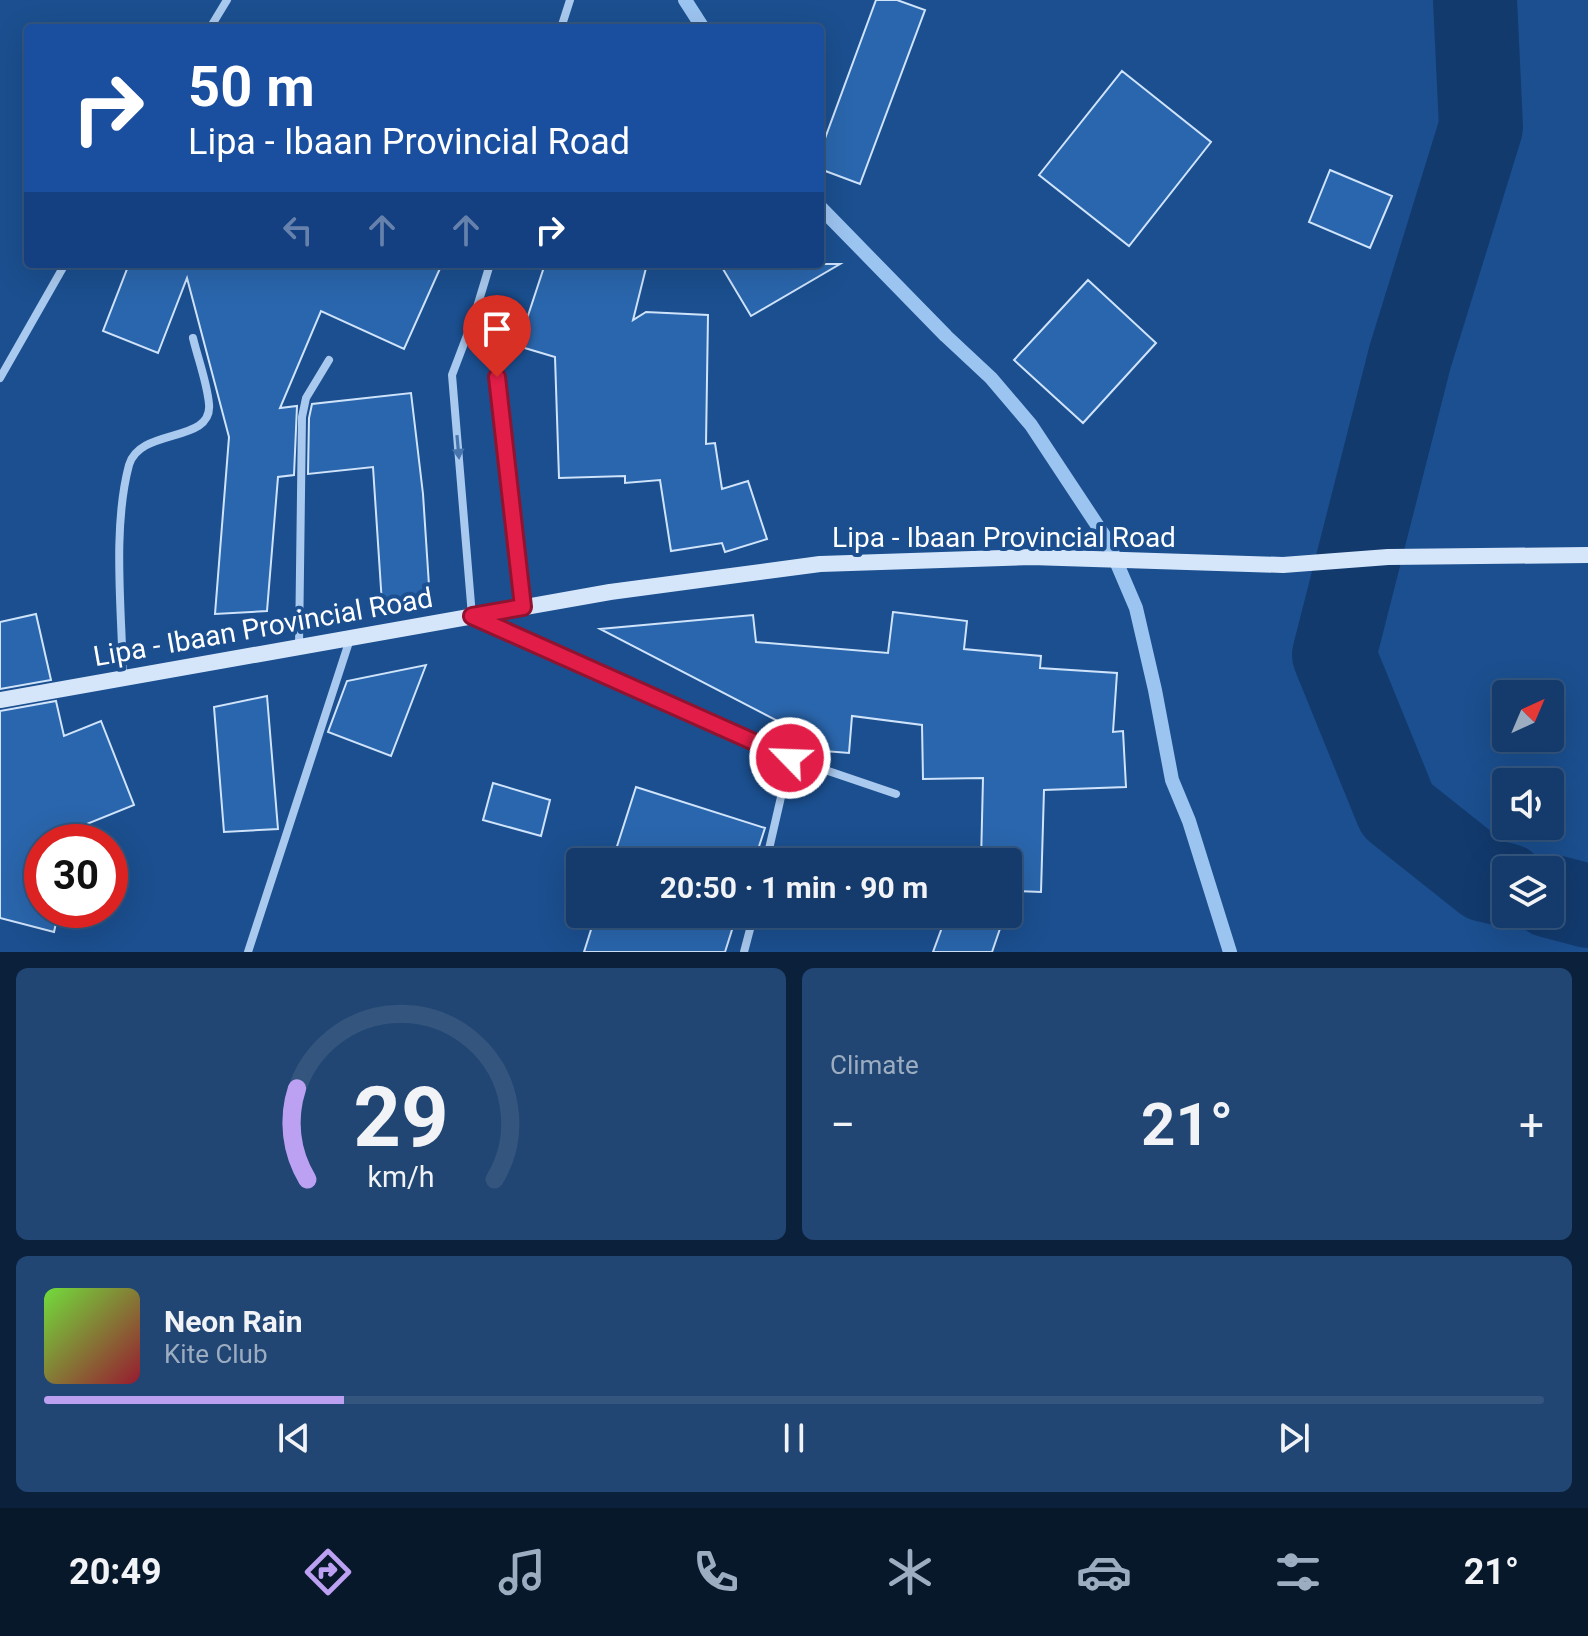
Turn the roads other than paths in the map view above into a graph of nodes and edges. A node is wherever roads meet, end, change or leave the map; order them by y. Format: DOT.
graph roads {
  1 [pos="227,0"];
  2 [pos="570,0"];
  3 [pos="212,24"];
  4 [pos="562,24"];
  5 [pos="63,268"];
  6 [pos="489,268"];
  7 [pos="474,317"];
  8 [pos="193,338"];
  9 [pos="329,360"];
  10 [pos="0,378"];
  11 [pos="1588,555"];
  12 [pos="523,607"];
  13 [pos="472,616"];
  14 [pos="351,638"];
  15 [pos="299,647"];
  16 [pos="123,679"];
  17 [pos="0,700"];
  18 [pos="790,758"];
  19 [pos="896,794"];
  20 [pos="769,848"];
  21 [pos="750,928"];
  22 [pos="248,952"];
  23 [pos="744,952"];
  1 -- 3 [label="street"];
  2 -- 4 [label="street"];
  5 -- 10 [label="street"];
  6 -- 7 [label="street"];
  7 -- 12 [label="street"];
  7 -- 13 [label="street, one-way"];
  8 -- 16 [label="street"];
  9 -- 15 [label="street"];
  11 -- 12 [label="main road, Lipa - Ibaan Provincial Road"];
  12 -- 13 [label="main road, Lipa - Ibaan Provincial Road"];
  13 -- 14 [label="main road, Lipa - Ibaan Provincial Road"];
  13 -- 18 [label="street"];
  14 -- 15 [label="main road, Lipa - Ibaan Provincial Road"];
  14 -- 22 [label="street"];
  15 -- 16 [label="main road, Lipa - Ibaan Provincial Road"];
  16 -- 17 [label="main road, Lipa - Ibaan Provincial Road"];
  18 -- 19 [label="street"];
  18 -- 20 [label="street"];
  21 -- 23 [label="street"];
}
